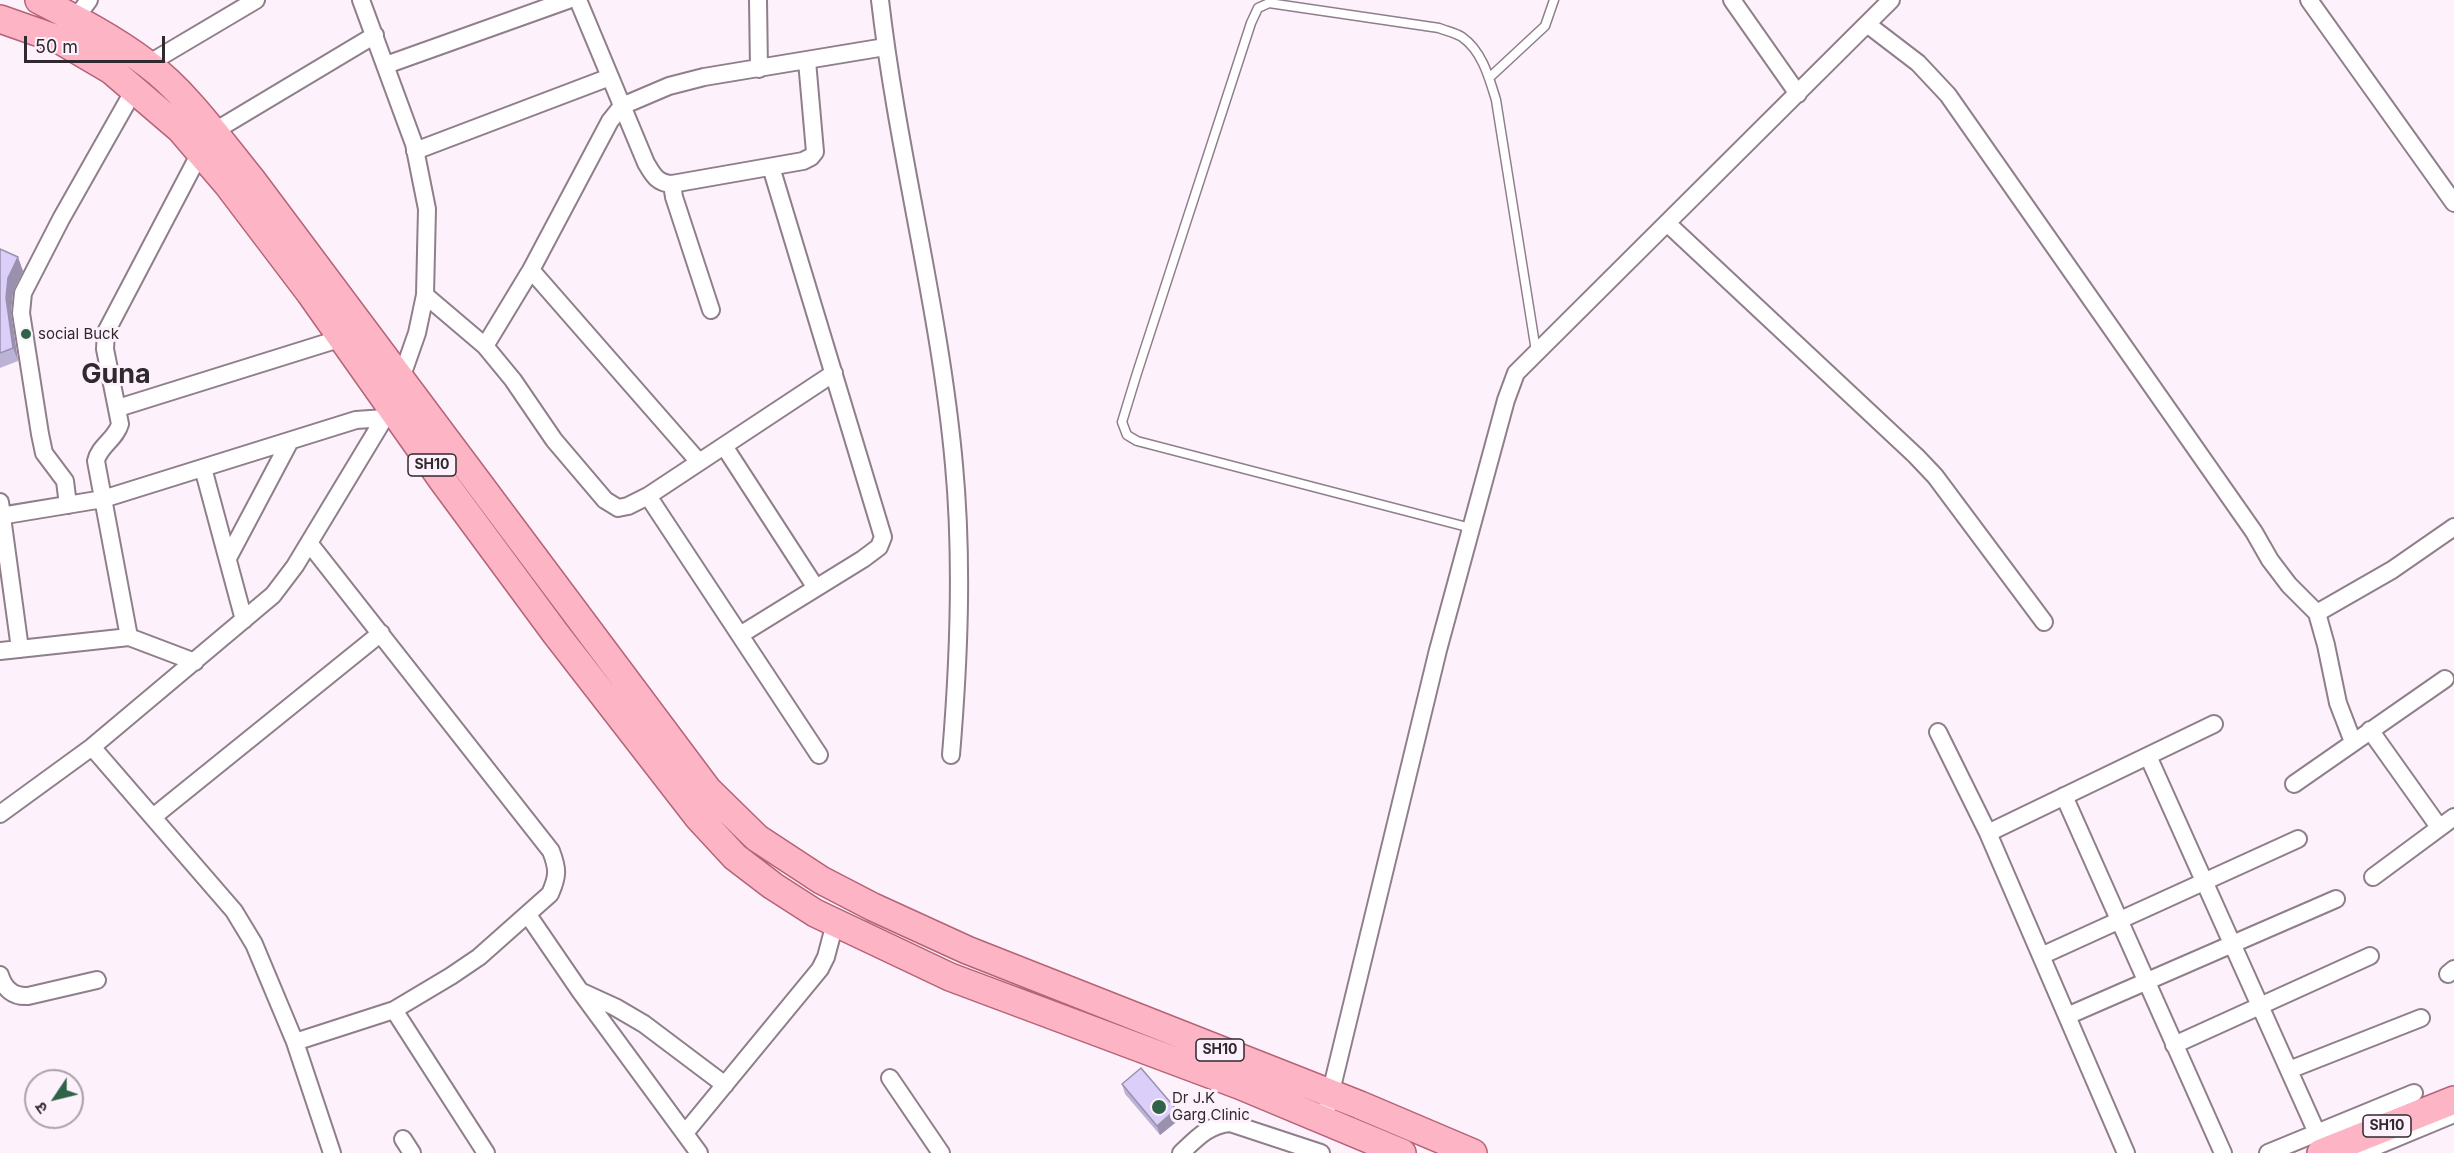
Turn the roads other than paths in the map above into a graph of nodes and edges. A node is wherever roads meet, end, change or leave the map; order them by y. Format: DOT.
graph roads {
  1 [pos="256,0"];
  2 [pos="361,0"];
  3 [pos="568,0"];
  4 [pos="578,0"];
  5 [pos="758,0"];
  6 [pos="880,0"];
  7 [pos="1315,0"];
  8 [pos="1554,0"];
  9 [pos="1732,0"];
  10 [pos="1891,0"];
  11 [pos="2310,0"];
  12 [pos="64,6"];
  13 [pos="1317,10"];
  14 [pos="0,20"];
  15 [pos="1867,24"];
  16 [pos="375,35"];
  17 [pos="885,47"];
  18 [pos="807,60"];
  19 [pos="147,64"];
  20 [pos="387,65"];
  21 [pos="759,69"];
  22 [pos="610,77"];
  23 [pos="1489,78"];
  24 [pos="134,90"];
  25 [pos="1798,93"];
  26 [pos="622,105"];
  27 [pos="206,142"];
  28 [pos="415,151"];
  29 [pos="771,167"];
  30 [pos="672,183"];
  31 [pos="2454,203"];
  32 [pos="1667,223"];
  33 [pos="531,270"];
  34 [pos="425,295"];
  35 [pos="711,310"];
  36 [pos="342,338"];
  37 [pos="485,346"];
  38 [pos="1536,351"];
  39 [pos="834,373"];
  40 [pos="401,381"];
  41 [pos="118,408"];
  42 [pos="388,412"];
  43 [pos="290,441"];
  44 [pos="724,446"];
  45 [pos="699,462"];
  46 [pos="203,468"];
  47 [pos="648,496"];
  48 [pos="103,499"];
  49 [pos="68,505"];
  50 [pos="1,511"];
  51 [pos="2454,526"];
  52 [pos="1471,528"];
  53 [pos="309,543"];
  54 [pos="228,558"];
  55 [pos="816,588"];
  56 [pos="2319,618"];
  57 [pos="244,620"];
  58 [pos="2044,622"];
  59 [pos="381,633"];
  60 [pos="740,635"];
  61 [pos="129,637"];
  62 [pos="20,649"];
  63 [pos="0,651"];
  64 [pos="195,662"];
  65 [pos="2445,679"];
  66 [pos="2214,724"];
  67 [pos="2370,730"];
  68 [pos="1938,732"];
  69 [pos="2353,742"];
  70 [pos="92,747"];
  71 [pos="819,755"];
  72 [pos="951,755"];
  73 [pos="2148,756"];
  74 [pos="2294,784"];
  75 [pos="2064,796"];
  76 [pos="0,814"];
  77 [pos="2454,817"];
  78 [pos="153,818"];
  79 [pos="2439,827"];
  80 [pos="1988,833"];
  81 [pos="2298,839"];
  82 [pos="2373,877"];
  83 [pos="2204,882"];
  84 [pos="2336,899"];
  85 [pos="528,915"];
  86 [pos="2119,920"];
  87 [pos="843,927"];
  88 [pos="2232,944"];
  89 [pos="2041,956"];
  90 [pos="2370,956"];
  91 [pos="0,975"];
  92 [pos="97,980"];
  93 [pos="2146,982"];
  94 [pos="580,991"];
  95 [pos="2260,1006"];
  96 [pos="394,1010"];
  97 [pos="2067,1016"];
  98 [pos="2421,1018"];
  99 [pos="295,1042"];
  100 [pos="2174,1045"];
  101 [pos="2289,1070"];
  102 [pos="890,1078"];
  103 [pos="725,1085"];
  104 [pos="2414,1093"];
  105 [pos="1332,1094"];
  106 [pos="2454,1100"];
  107 [pos="2454,1114"];
  108 [pos="1324,1120"];
  109 [pos="685,1133"];
  110 [pos="2319,1143"];
  111 [pos="1275,1146"];
  112 [pos="332,1153"];
  113 [pos="486,1153"];
  114 [pos="699,1153"];
  115 [pos="940,1153"];
  116 [pos="1181,1153"];
  117 [pos="1321,1153"];
  118 [pos="1402,1153"];
  119 [pos="1473,1153"];
  120 [pos="2126,1153"];
  121 [pos="2223,1153"];
  122 [pos="2268,1153"];
  123 [pos="2360,1153"];
  1 -- 19 [label="street"];
  2 -- 16 [label="street"];
  3 -- 20 [label="street"];
  4 -- 22 [label="street"];
  5 -- 21 [label="street"];
  6 -- 17 [label="street"];
  7 -- 13 [label="lane"];
  8 -- 23 [label="lane"];
  9 -- 25 [label="street"];
  10 -- 15 [label="street"];
  11 -- 31 [label="street"];
  12 -- 19 [label="main road, SH10"];
  13 -- 23 [label="lane"];
  13 -- 52 [label="lane"];
  14 -- 24 [label="main road, SH10"];
  15 -- 25 [label="street"];
  15 -- 56 [label="street"];
  16 -- 20 [label="street"];
  16 -- 27 [label="street"];
  17 -- 18 [label="street"];
  17 -- 72 [label="street"];
  18 -- 21 [label="street"];
  18 -- 29 [label="street"];
  19 -- 27 [label="main road, SH10"];
  20 -- 28 [label="street"];
  21 -- 26 [label="street"];
  22 -- 26 [label="street"];
  22 -- 28 [label="street"];
  23 -- 38 [label="lane"];
  24 -- 27 [label="main road, SH10"];
  24 -- 49 [label="street"];
  25 -- 32 [label="street"];
  26 -- 30 [label="street"];
  26 -- 33 [label="street"];
  27 -- 36 [label="main road, SH10"];
  27 -- 40 [label="main road, SH10"];
  27 -- 41 [label="street"];
  28 -- 34 [label="street"];
  29 -- 30 [label="street"];
  29 -- 39 [label="street"];
  30 -- 35 [label="street"];
  32 -- 38 [label="street"];
  32 -- 58 [label="street"];
  33 -- 37 [label="street"];
  33 -- 45 [label="street"];
  34 -- 37 [label="street"];
  34 -- 40 [label="street"];
  36 -- 41 [label="street"];
  36 -- 42 [label="main road, SH10"];
  37 -- 47 [label="street"];
  38 -- 52 [label="street"];
  39 -- 44 [label="street"];
  39 -- 55 [label="street"];
  40 -- 42 [label="street"];
  40 -- 105 [label="main road, SH10"];
  41 -- 48 [label="street"];
  42 -- 43 [label="street"];
  42 -- 53 [label="street"];
  42 -- 87 [label="main road, SH10"];
  43 -- 46 [label="street"];
  43 -- 54 [label="street"];
  44 -- 45 [label="street"];
  44 -- 55 [label="street"];
  45 -- 47 [label="street"];
  46 -- 48 [label="street"];
  46 -- 54 [label="street"];
  47 -- 60 [label="street"];
  48 -- 49 [label="street"];
  48 -- 61 [label="street"];
  49 -- 50 [label="street"];
  50 -- 62 [label="street"];
  51 -- 56 [label="street"];
  52 -- 105 [label="street"];
  53 -- 57 [label="street"];
  53 -- 59 [label="street"];
  54 -- 57 [label="street"];
  55 -- 60 [label="street"];
  56 -- 69 [label="street"];
  57 -- 64 [label="street"];
  59 -- 78 [label="street"];
  59 -- 85 [label="street"];
  60 -- 71 [label="street"];
  61 -- 62 [label="street"];
  61 -- 64 [label="street"];
  62 -- 63 [label="street"];
  64 -- 70 [label="street"];
  65 -- 67 [label="street"];
  66 -- 73 [label="street"];
  67 -- 69 [label="street"];
  67 -- 79 [label="street"];
  68 -- 80 [label="street"];
  69 -- 74 [label="street"];
  70 -- 76 [label="street"];
  70 -- 78 [label="street"];
  73 -- 75 [label="street"];
  73 -- 83 [label="street"];
  75 -- 80 [label="street"];
  75 -- 86 [label="street"];
  77 -- 79 [label="street"];
  78 -- 99 [label="street"];
  79 -- 82 [label="street"];
  80 -- 89 [label="street"];
  81 -- 83 [label="street"];
  83 -- 86 [label="street"];
  83 -- 88 [label="street"];
  84 -- 88 [label="street"];
  85 -- 94 [label="street"];
  85 -- 96 [label="street"];
  86 -- 89 [label="street"];
  86 -- 93 [label="street"];
  87 -- 103 [label="street"];
  87 -- 108 [label="main road, SH10"];
  88 -- 93 [label="street"];
  88 -- 95 [label="street"];
  89 -- 97 [label="street"];
  90 -- 95 [label="street"];
  91 -- 92 [label="street"];
  93 -- 97 [label="street"];
  93 -- 100 [label="street"];
  94 -- 103 [label="street"];
  94 -- 109 [label="street"];
  95 -- 100 [label="street"];
  95 -- 101 [label="street"];
  96 -- 99 [label="street"];
  96 -- 113 [label="street"];
  97 -- 120 [label="street"];
  98 -- 101 [label="street"];
  99 -- 112 [label="street"];
  100 -- 121 [label="street"];
  101 -- 110 [label="street"];
  102 -- 115 [label="street"];
  103 -- 109 [label="street"];
  104 -- 110 [label="street"];
  105 -- 108 [label="street"];
  105 -- 119 [label="main road, SH10"];
  106 -- 110 [label="main road, SH10"];
  107 -- 123 [label="street"];
  108 -- 118 [label="main road, SH10"];
  109 -- 114 [label="street"];
  110 -- 122 [label="street"];
  111 -- 116 [label="street"];
  111 -- 117 [label="street"];
}
